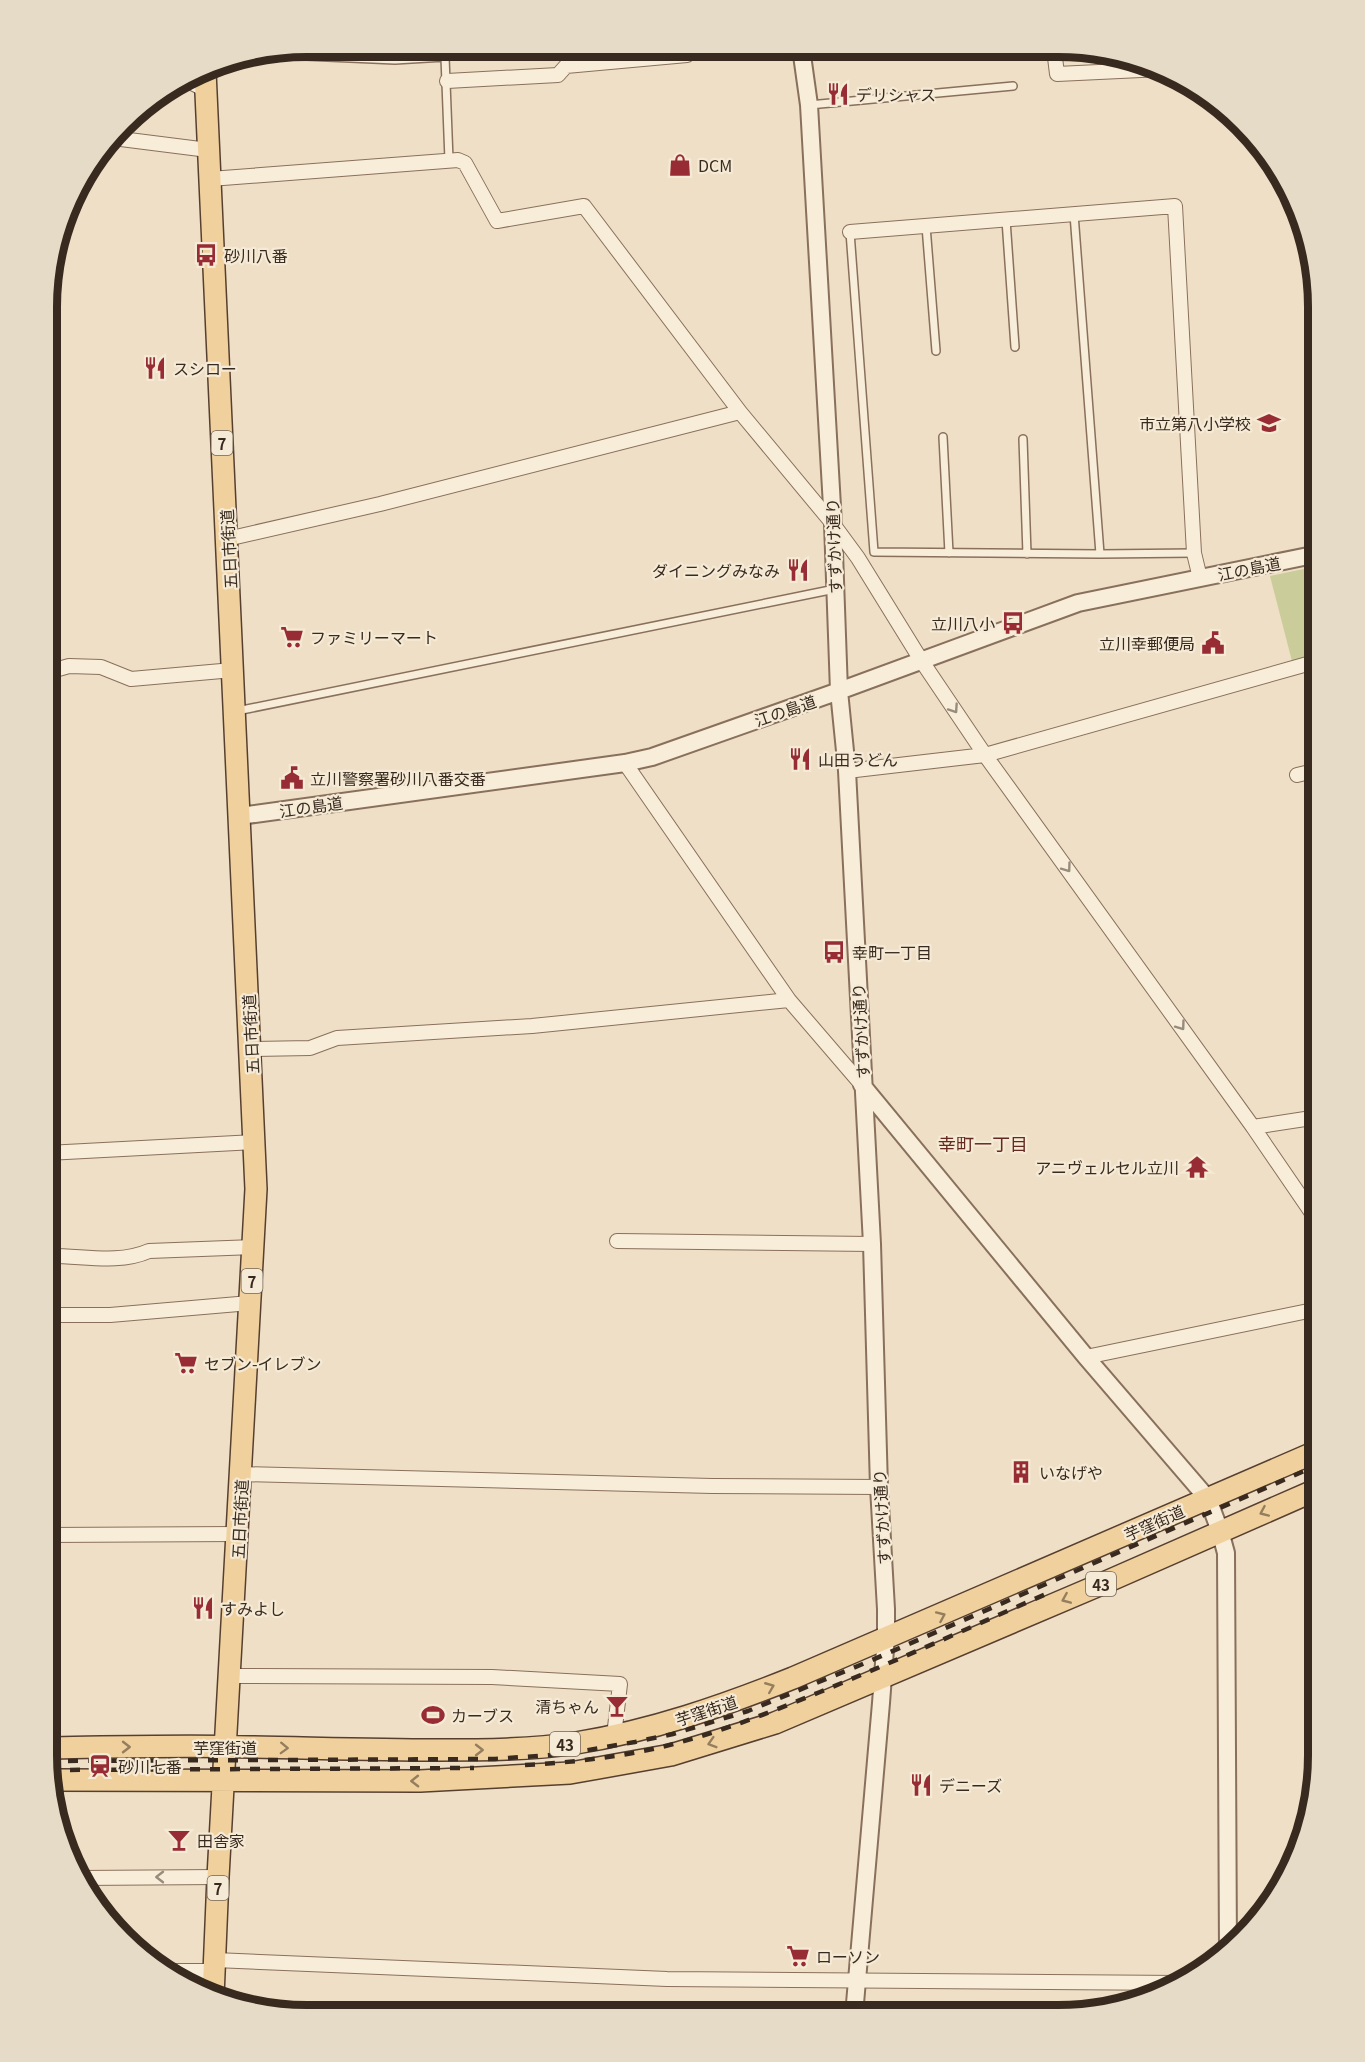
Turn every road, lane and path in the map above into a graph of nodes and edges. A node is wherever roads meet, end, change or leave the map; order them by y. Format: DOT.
graph roads {
  1 [pos="328,57"];
  2 [pos="445,57"];
  3 [pos="445,57"];
  4 [pos="565,57"];
  5 [pos="665,57"];
  6 [pos="802,57"];
  7 [pos="1055,57"];
  8 [pos="566,66"];
  9 [pos="1138,70"];
  10 [pos="200,81"];
  11 [pos="447,81"];
  12 [pos="1013,86"];
  13 [pos="809,105"];
  14 [pos="122,139"];
  15 [pos="208,150"];
  16 [pos="449,160"];
  17 [pos="210,179"];
  18 [pos="1074,214"];
  19 [pos="1006,220"];
  20 [pos="927,226"];
  21 [pos="850,232"];
  22 [pos="1015,347"];
  23 [pos="936,351"];
  24 [pos="740,412"];
  25 [pos="944,437"];
  26 [pos="1023,440"];
  27 [pos="833,524"];
  28 [pos="227,539"];
  29 [pos="950,553"];
  30 [pos="1194,553"];
  31 [pos="1027,554"];
  32 [pos="1100,554"];
  33 [pos="1308,556"];
  34 [pos="1200,578"];
  35 [pos="835,588"];
  36 [pos="921,660"];
  37 [pos="1308,664"];
  38 [pos="57,669"];
  39 [pos="232,670"];
  40 [pos="840,691"];
  41 [pos="235,712"];
  42 [pos="985,755"];
  43 [pos="625,764"];
  44 [pos="847,771"];
  45 [pos="1308,772"];
  46 [pos="1297,774"];
  47 [pos="240,816"];
  48 [pos="789,1000"];
  49 [pos="251,1049"];
  50 [pos="862,1085"];
  51 [pos="1308,1119"];
  52 [pos="1253,1127"];
  53 [pos="255,1142"];
  54 [pos="57,1152"];
  55 [pos="1308,1207"];
  56 [pos="617,1241"];
  57 [pos="872,1244"];
  58 [pos="254,1247"];
  59 [pos="57,1256"];
  60 [pos="250,1303"];
  61 [pos="1308,1311"];
  62 [pos="57,1315"];
  63 [pos="1086,1357"];
  64 [pos="1308,1455"];
  65 [pos="241,1474"];
  66 [pos="879,1487"];
  67 [pos="1308,1493"];
  68 [pos="1208,1499"];
  69 [pos="1220,1531"];
  70 [pos="238,1534"];
  71 [pos="57,1535"];
  72 [pos="886,1636"];
  73 [pos="230,1676"];
  74 [pos="883,1676"];
  75 [pos="614,1736"];
  76 [pos="225,1746"];
  77 [pos="57,1748"];
  78 [pos="59,1780"];
  79 [pos="224,1780"];
  80 [pos="218,1877"];
  81 [pos="90,1878"];
  82 [pos="1228,1938"];
  83 [pos="214,1965"];
  84 [pos="179,1969"];
  85 [pos="856,1981"];
  86 [pos="213,1987"];
  87 [pos="1144,1990"];
  88 [pos="855,2005"];
  1 -- 3 [label="lane"];
  2 -- 11 [label="lane"];
  4 -- 8 [label="lane"];
  5 -- 8 [label="street"];
  6 -- 13 [label="street, すずかけ通り"];
  7 -- 9 [label="street"];
  8 -- 11 [label="street"];
  10 -- 15 [label="main road, 五日市街道 / 7"];
  11 -- 16 [label="lane"];
  12 -- 13 [label="lane"];
  13 -- 27 [label="street, すずかけ通り"];
  14 -- 15 [label="street"];
  15 -- 17 [label="main road, 五日市街道 / 7"];
  16 -- 17 [label="street"];
  16 -- 24 [label="street"];
  17 -- 28 [label="main road, 五日市街道 / 7"];
  18 -- 19 [label="street"];
  18 -- 30 [label="street"];
  18 -- 32 [label="lane"];
  19 -- 20 [label="street"];
  19 -- 22 [label="lane"];
  20 -- 21 [label="street"];
  20 -- 23 [label="lane"];
  21 -- 29 [label="lane"];
  24 -- 27 [label="street"];
  24 -- 28 [label="street"];
  25 -- 29 [label="lane"];
  26 -- 31 [label="lane"];
  27 -- 35 [label="street, すずかけ通り"];
  27 -- 36 [label="street"];
  28 -- 39 [label="main road, 五日市街道 / 7"];
  29 -- 31 [label="lane"];
  30 -- 32 [label="lane"];
  30 -- 34 [label="street"];
  31 -- 32 [label="lane"];
  33 -- 34 [label="street, 江の島道"];
  34 -- 36 [label="street, 江の島道"];
  35 -- 40 [label="street, すずかけ通り"];
  35 -- 41 [label="lane"];
  36 -- 40 [label="street, 江の島道"];
  36 -- 42 [label="street, one-way"];
  37 -- 42 [label="street"];
  38 -- 39 [label="street"];
  39 -- 41 [label="main road, 五日市街道 / 7"];
  40 -- 43 [label="street, 江の島道"];
  40 -- 44 [label="street, すずかけ通り"];
  41 -- 47 [label="main road, 五日市街道 / 7"];
  42 -- 44 [label="street"];
  42 -- 52 [label="street, one-way"];
  43 -- 47 [label="street, 江の島道"];
  43 -- 48 [label="street"];
  44 -- 50 [label="street, すずかけ通り"];
  45 -- 46 [label="street"];
  47 -- 49 [label="main road, 五日市街道 / 7"];
  48 -- 49 [label="street"];
  48 -- 50 [label="street"];
  49 -- 53 [label="main road, 五日市街道 / 7"];
  50 -- 57 [label="street, すずかけ通り"];
  50 -- 63 [label="street"];
  51 -- 52 [label="street"];
  52 -- 55 [label="street"];
  53 -- 54 [label="street"];
  53 -- 58 [label="main road, 五日市街道 / 7"];
  56 -- 57 [label="street"];
  57 -- 66 [label="street, すずかけ通り"];
  58 -- 59 [label="street"];
  58 -- 60 [label="main road, 五日市街道 / 7"];
  60 -- 62 [label="street"];
  60 -- 65 [label="main road, 五日市街道 / 7"];
  61 -- 63 [label="street"];
  63 -- 68 [label="street"];
  64 -- 68 [label="main road, 芋窪街道 / 43"];
  65 -- 66 [label="street"];
  65 -- 70 [label="main road, 五日市街道 / 7"];
  66 -- 72 [label="street, すずかけ通り"];
  67 -- 69 [label="main road, 芋窪街道 / 43, one-way"];
  68 -- 69 [label="street"];
  72 -- 68 [label="main road, 芋窪街道 / 43, one-way"];
  69 -- 74 [label="main road, 芋窪街道 / 43, one-way"];
  69 -- 82 [label="street"];
  70 -- 71 [label="street"];
  70 -- 73 [label="main road, 五日市街道 / 7"];
  72 -- 74 [label="street, すずかけ通り"];
  75 -- 72 [label="main road, 芋窪街道 / 43, one-way"];
  73 -- 75 [label="street"];
  73 -- 76 [label="main road, 五日市街道 / 7"];
  74 -- 79 [label="main road, 芋窪街道 / 43, one-way"];
  74 -- 85 [label="street, すずかけ通り"];
  76 -- 75 [label="main road, 芋窪街道 / 43, one-way"];
  77 -- 76 [label="main road, 芋窪街道 / 43, one-way"];
  76 -- 79 [label="main road, 五日市街道 / 7"];
  78 -- 79 [label="main road, 芋窪街道 / 43"];
  79 -- 80 [label="main road, 五日市街道 / 7"];
  80 -- 81 [label="street, one-way"];
  80 -- 83 [label="main road, 五日市街道 / 7"];
  83 -- 84 [label="street"];
  83 -- 85 [label="street"];
  83 -- 86 [label="main road, 五日市街道 / 7"];
  85 -- 87 [label="street"];
  85 -- 88 [label="street, すずかけ通り"];
}
